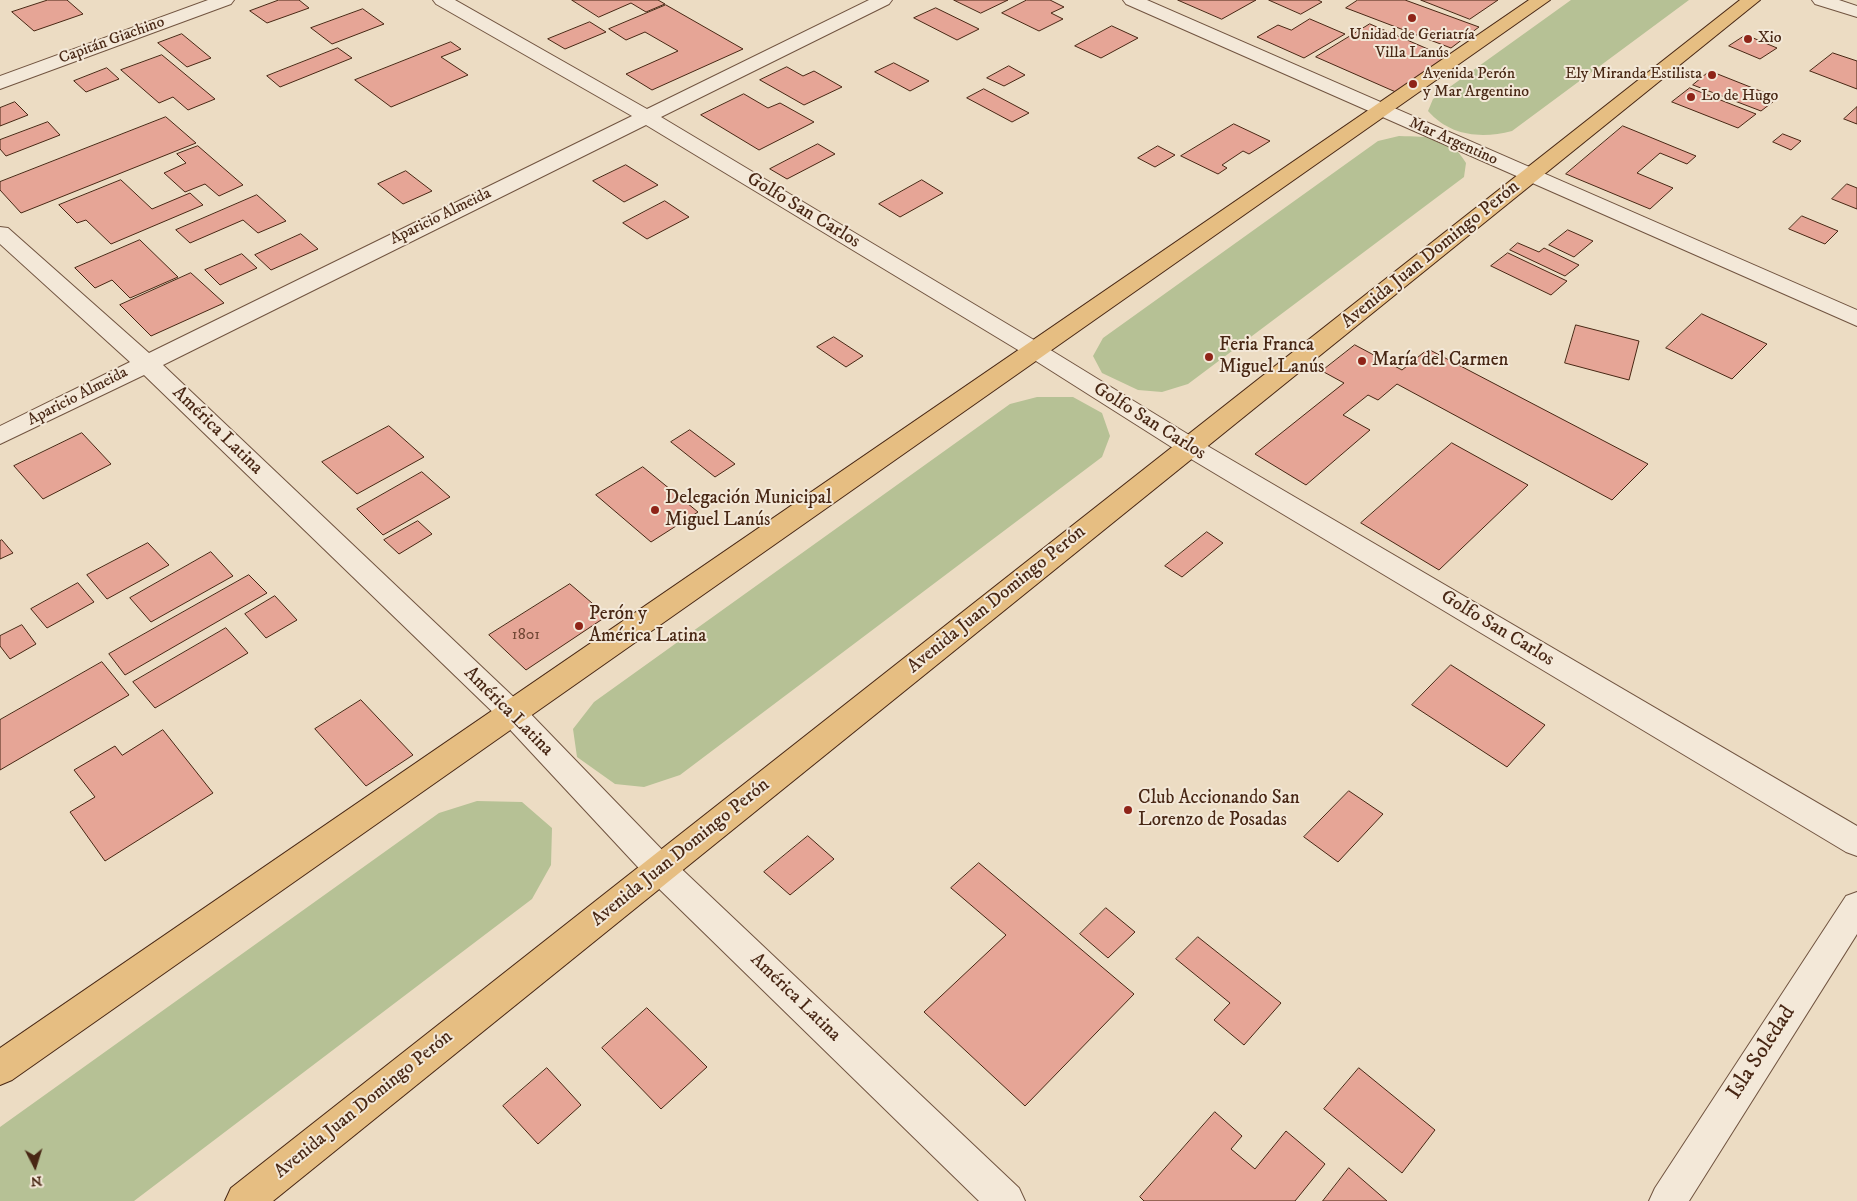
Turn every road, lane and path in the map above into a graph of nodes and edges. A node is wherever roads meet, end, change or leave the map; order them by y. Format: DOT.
graph roads {
  1 [pos="224,0"];
  2 [pos="442,0"];
  3 [pos="883,0"];
  4 [pos="1132,0"];
  5 [pos="1541,0"];
  6 [pos="1751,0"];
  7 [pos="1821,0"];
  8 [pos="1857,12"];
  9 [pos="0,82"];
  10 [pos="1382,110"];
  11 [pos="647,116"];
  12 [pos="1530,176"];
  13 [pos="0,233"];
  14 [pos="1857,319"];
  15 [pos="1036,350"];
  16 [pos="146,362"];
  17 [pos="0,436"];
  18 [pos="1190,448"];
  19 [pos="512,713"];
  20 [pos="1857,842"];
  21 [pos="660,869"];
  22 [pos="1857,906"];
  23 [pos="0,1068"];
  24 [pos="244,1201"];
  25 [pos="1006,1201"];
  26 [pos="1668,1201"];
  1 -- 9 [label="street, Capitán Giachino"];
  2 -- 11 [label="street, Golfo San Carlos"];
  3 -- 11 [label="street, Aparicio Almeida"];
  4 -- 10 [label="street, Mar Argentino"];
  5 -- 10 [label="main road"];
  6 -- 12 [label="main road, Avenida Juan Domingo Perón"];
  7 -- 8 [label="street"];
  10 -- 12 [label="street, Mar Argentino"];
  10 -- 15 [label="main road"];
  11 -- 15 [label="street, Golfo San Carlos"];
  11 -- 16 [label="street, Aparicio Almeida"];
  12 -- 14 [label="street, Mar Argentino"];
  12 -- 18 [label="main road, Avenida Juan Domingo Perón"];
  13 -- 16 [label="street, América Latina"];
  15 -- 18 [label="street, Golfo San Carlos"];
  15 -- 19 [label="main road"];
  16 -- 17 [label="street, Aparicio Almeida"];
  16 -- 19 [label="street, América Latina"];
  18 -- 20 [label="street, Golfo San Carlos"];
  18 -- 21 [label="main road, Avenida Juan Domingo Perón"];
  19 -- 21 [label="street, América Latina"];
  19 -- 23 [label="main road"];
  21 -- 24 [label="main road, Avenida Juan Domingo Perón"];
  21 -- 25 [label="street, América Latina"];
  22 -- 26 [label="street, Isla Soledad"];
}
